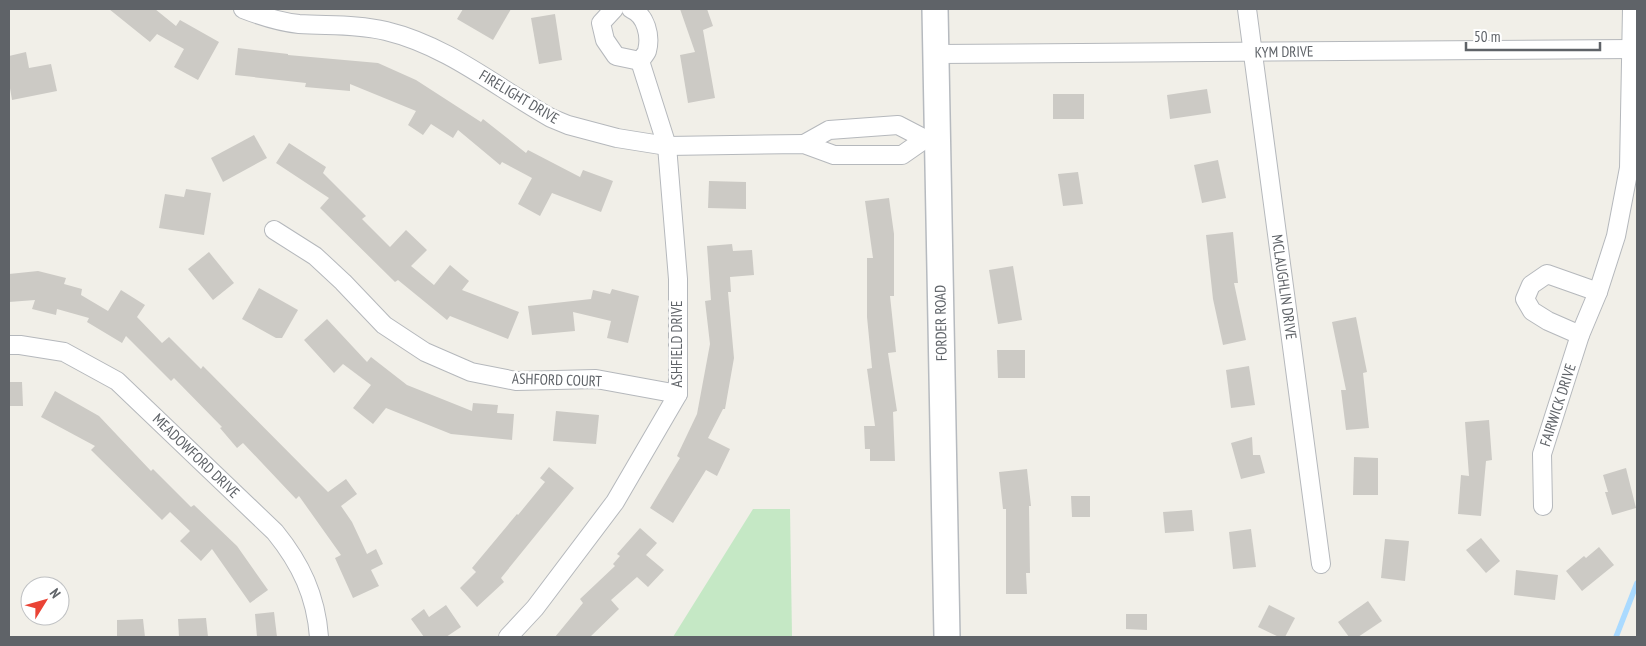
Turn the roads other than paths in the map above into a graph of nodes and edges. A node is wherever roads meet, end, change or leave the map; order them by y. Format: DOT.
graph roads {
  1 [pos="243,9"];
  2 [pos="614,9"];
  3 [pos="631,9"];
  4 [pos="935,9"];
  5 [pos="1247,9"];
  6 [pos="1632,9"];
  7 [pos="1632,49"];
  8 [pos="1252,53"];
  9 [pos="936,54"];
  10 [pos="640,61"];
  11 [pos="931,139"];
  12 [pos="804,144"];
  13 [pos="667,146"];
  14 [pos="274,230"];
  15 [pos="1598,292"];
  16 [pos="1580,335"];
  17 [pos="9,345"];
  18 [pos="678,394"];
  19 [pos="1543,506"];
  20 [pos="1321,564"];
  21 [pos="319,637"];
  22 [pos="508,637"];
  23 [pos="947,637"];
  1 -- 13 [label="street, FIRELIGHT DRIVE"];
  2 -- 10 [label="street"];
  3 -- 10 [label="street"];
  4 -- 9 [label="main road, FORDER ROAD"];
  5 -- 8 [label="street, MCLAUGHLIN DRIVE"];
  6 -- 7 [label="street, FAIRWICK DRIVE"];
  7 -- 8 [label="street, KYM DRIVE"];
  7 -- 15 [label="street, FAIRWICK DRIVE"];
  8 -- 9 [label="street, KYM DRIVE"];
  8 -- 20 [label="street, MCLAUGHLIN DRIVE"];
  9 -- 11 [label="main road, FORDER ROAD"];
  10 -- 13 [label="street, ASHFIELD DRIVE"];
  11 -- 12 [label="street, FIRELIGHT DRIVE"];
  11 -- 12 [label="street, FIRELIGHT DRIVE"];
  11 -- 23 [label="main road, FORDER ROAD"];
  12 -- 13 [label="street, FIRELIGHT DRIVE"];
  13 -- 18 [label="street, ASHFIELD DRIVE"];
  14 -- 18 [label="street, ASHFORD COURT"];
  15 -- 16 [label="street, FAIRWICK DRIVE"];
  15 -- 16 [label="street"];
  16 -- 19 [label="street, FAIRWICK DRIVE"];
  17 -- 21 [label="street, MEADOWFORD DRIVE"];
  18 -- 22 [label="street, ASHFIELD DRIVE"];
}
